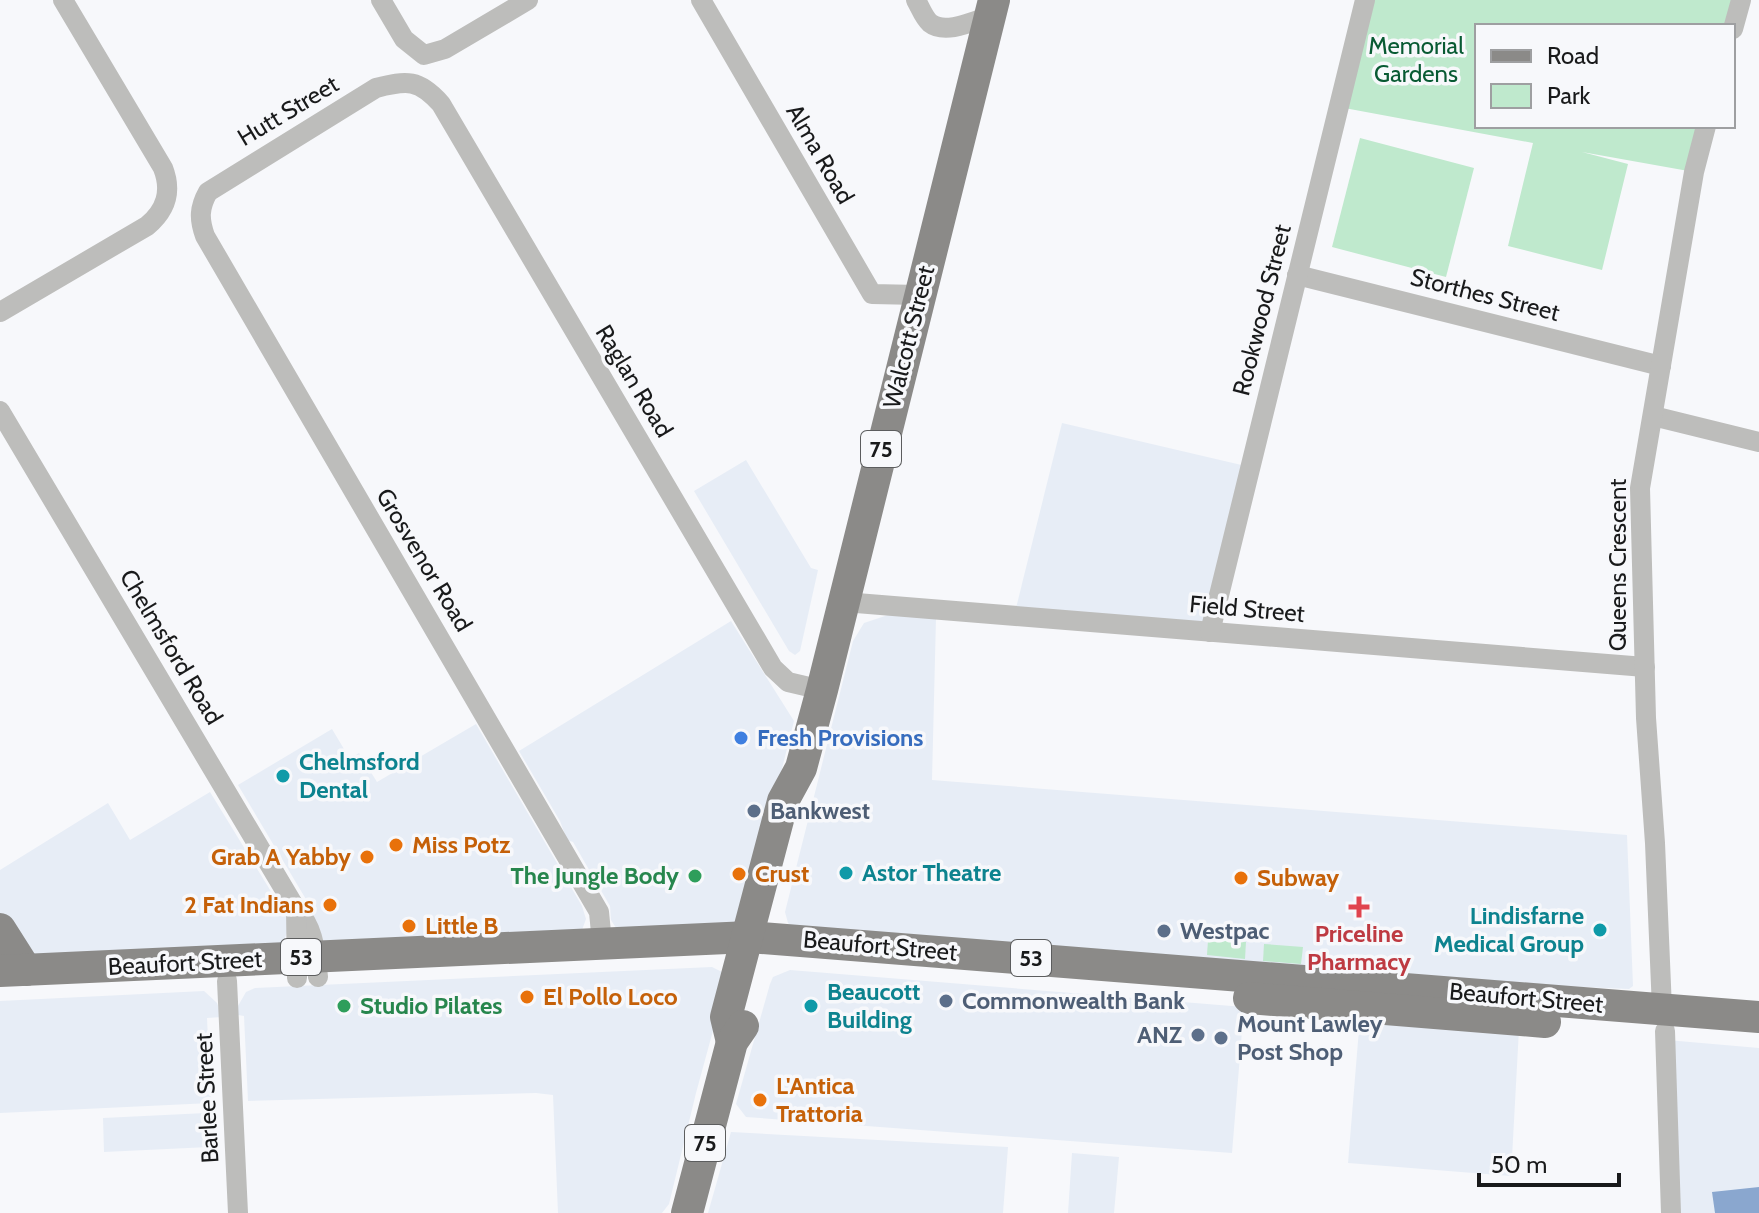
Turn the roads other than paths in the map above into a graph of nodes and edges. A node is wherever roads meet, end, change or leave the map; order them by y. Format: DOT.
graph roads {
  1 [pos="63,0"];
  2 [pos="381,0"];
  3 [pos="528,0"];
  4 [pos="701,0"];
  5 [pos="916,0"];
  6 [pos="1365,0"];
  7 [pos="1741,0"];
  8 [pos="992,8"];
  9 [pos="1734,24"];
  10 [pos="412,83"];
  11 [pos="1705,128"];
  12 [pos="202,204"];
  13 [pos="1297,275"];
  14 [pos="919,295"];
  15 [pos="0,312"];
  16 [pos="1661,366"];
  17 [pos="0,411"];
  18 [pos="1653,416"];
  19 [pos="1759,442"];
  20 [pos="844,602"];
  21 [pos="1210,632"];
  22 [pos="1645,667"];
  23 [pos="822,690"];
  24 [pos="0,929"];
  25 [pos="602,943"];
  26 [pos="756,948"];
  27 [pos="307,967"];
  28 [pos="13,971"];
  29 [pos="227,981"];
  30 [pos="0,992"];
  31 [pos="1759,1017"];
  32 [pos="1664,1020"];
  33 [pos="1759,1039"];
  34 [pos="238,1213"];
  35 [pos="687,1213"];
  36 [pos="1671,1213"];
  1 -- 15 [label="street"];
  2 -- 3 [label="street"];
  4 -- 14 [label="street, Alma Road"];
  5 -- 8 [label="street"];
  6 -- 13 [label="street, Rookwood Street"];
  7 -- 9 [label="street"];
  8 -- 14 [label="main road, Walcott Street / 75"];
  10 -- 12 [label="street, Hutt Street"];
  10 -- 23 [label="street, Raglan Road"];
  11 -- 16 [label="street, Queens Crescent"];
  12 -- 25 [label="street, Grosvenor Road"];
  13 -- 16 [label="street, Storthes Street"];
  13 -- 21 [label="street, Rookwood Street"];
  14 -- 20 [label="main road, Walcott Street / 75"];
  16 -- 18 [label="street, Queens Crescent"];
  17 -- 27 [label="street, Chelmsford Road"];
  18 -- 19 [label="street"];
  18 -- 22 [label="street, Queens Crescent"];
  20 -- 21 [label="street, Field Street"];
  20 -- 23 [label="main road, Walcott Street / 75"];
  21 -- 22 [label="street, Field Street"];
  22 -- 32 [label="street, Queens Crescent"];
  23 -- 26 [label="main road, Walcott Street / 75"];
  24 -- 28 [label="main road"];
  25 -- 26 [label="main road, Beaufort Street / 53"];
  25 -- 27 [label="main road, Beaufort Street / 53"];
  26 -- 27 [label="main road, Beaufort Street / 53"];
  26 -- 32 [label="main road, Beaufort Street / 53"];
  26 -- 35 [label="main road, Walcott Street / 75"];
  27 -- 28 [label="main road, Beaufort Street / 53"];
  27 -- 29 [label="main road, Beaufort Street / 53"];
  29 -- 30 [label="main road, Beaufort Street / 53"];
  29 -- 34 [label="street, Barlee Street"];
  31 -- 32 [label="main road, Beaufort Street / 53"];
  32 -- 33 [label="main road, Beaufort Street / 53"];
  32 -- 36 [label="street, Queens Crescent"];
}
